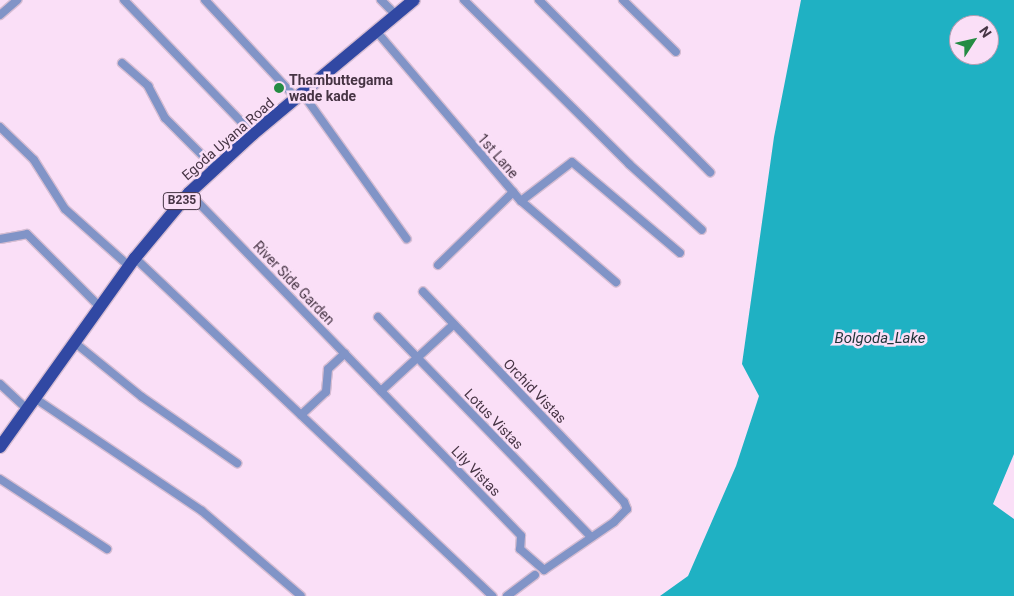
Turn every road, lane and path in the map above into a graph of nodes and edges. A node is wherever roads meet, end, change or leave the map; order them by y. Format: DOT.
graph roads {
  1 [pos="17,0"];
  2 [pos="124,0"];
  3 [pos="205,0"];
  4 [pos="381,0"];
  5 [pos="414,0"];
  6 [pos="464,0"];
  7 [pos="539,0"];
  8 [pos="623,0"];
  9 [pos="0,15"];
  10 [pos="396,15"];
  11 [pos="377,32"];
  12 [pos="676,52"];
  13 [pos="122,63"];
  14 [pos="300,96"];
  15 [pos="0,127"];
  16 [pos="253,134"];
  17 [pos="214,168"];
  18 [pos="710,172"];
  19 [pos="513,192"];
  20 [pos="190,193"];
  21 [pos="521,201"];
  22 [pos="702,230"];
  23 [pos="0,239"];
  24 [pos="408,239"];
  25 [pos="680,253"];
  26 [pos="132,262"];
  27 [pos="438,265"];
  28 [pos="616,282"];
  29 [pos="423,292"];
  30 [pos="99,306"];
  31 [pos="378,317"];
  32 [pos="453,325"];
  33 [pos="74,342"];
  34 [pos="344,353"];
  35 [pos="417,358"];
  36 [pos="0,384"];
  37 [pos="381,391"];
  38 [pos="36,399"];
  39 [pos="28,410"];
  40 [pos="301,415"];
  41 [pos="0,447"];
  42 [pos="237,463"];
  43 [pos="0,479"];
  44 [pos="591,537"];
  45 [pos="106,549"];
  46 [pos="536,575"];
  47 [pos="300,596"];
  48 [pos="492,596"];
  49 [pos="507,596"];
  1 -- 9 [label="street"];
  2 -- 16 [label="street"];
  3 -- 14 [label="street"];
  4 -- 10 [label="street"];
  5 -- 10 [label="main road, Egoda Uyana Road / B235"];
  6 -- 22 [label="street"];
  7 -- 18 [label="street"];
  8 -- 12 [label="street"];
  10 -- 11 [label="main road, Egoda Uyana Road / B235"];
  11 -- 14 [label="main road, Egoda Uyana Road / B235"];
  11 -- 19 [label="street, 1st Lane"];
  13 -- 17 [label="street"];
  14 -- 16 [label="main road, Egoda Uyana Road / B235"];
  14 -- 24 [label="street"];
  15 -- 26 [label="street"];
  16 -- 17 [label="main road, Egoda Uyana Road / B235"];
  17 -- 20 [label="main road, Egoda Uyana Road / B235"];
  19 -- 21 [label="street, 1st Lane"];
  19 -- 27 [label="street"];
  20 -- 26 [label="main road, Egoda Uyana Road / B235"];
  20 -- 34 [label="street, River Side Garden"];
  21 -- 25 [label="street"];
  21 -- 28 [label="street, 1st Lane"];
  23 -- 30 [label="street"];
  26 -- 30 [label="main road, Egoda Uyana Road / B235"];
  26 -- 40 [label="street"];
  29 -- 32 [label="street, Orchid Vistas"];
  30 -- 33 [label="main road, Egoda Uyana Road / B235"];
  31 -- 35 [label="street, Lotus Vistas"];
  32 -- 35 [label="street"];
  32 -- 44 [label="street, Orchid Vistas"];
  33 -- 38 [label="main road, Egoda Uyana Road / B235"];
  33 -- 42 [label="street"];
  34 -- 37 [label="street, River Side Garden"];
  34 -- 40 [label="street"];
  35 -- 37 [label="street"];
  35 -- 44 [label="street, Lotus Vistas"];
  36 -- 39 [label="street"];
  37 -- 44 [label="street, Lily Vistas"];
  38 -- 39 [label="main road, Egoda Uyana Road / B235"];
  38 -- 47 [label="street"];
  39 -- 41 [label="main road, Egoda Uyana Road / B235"];
  40 -- 48 [label="street"];
  43 -- 45 [label="street"];
  46 -- 49 [label="street"];
}
